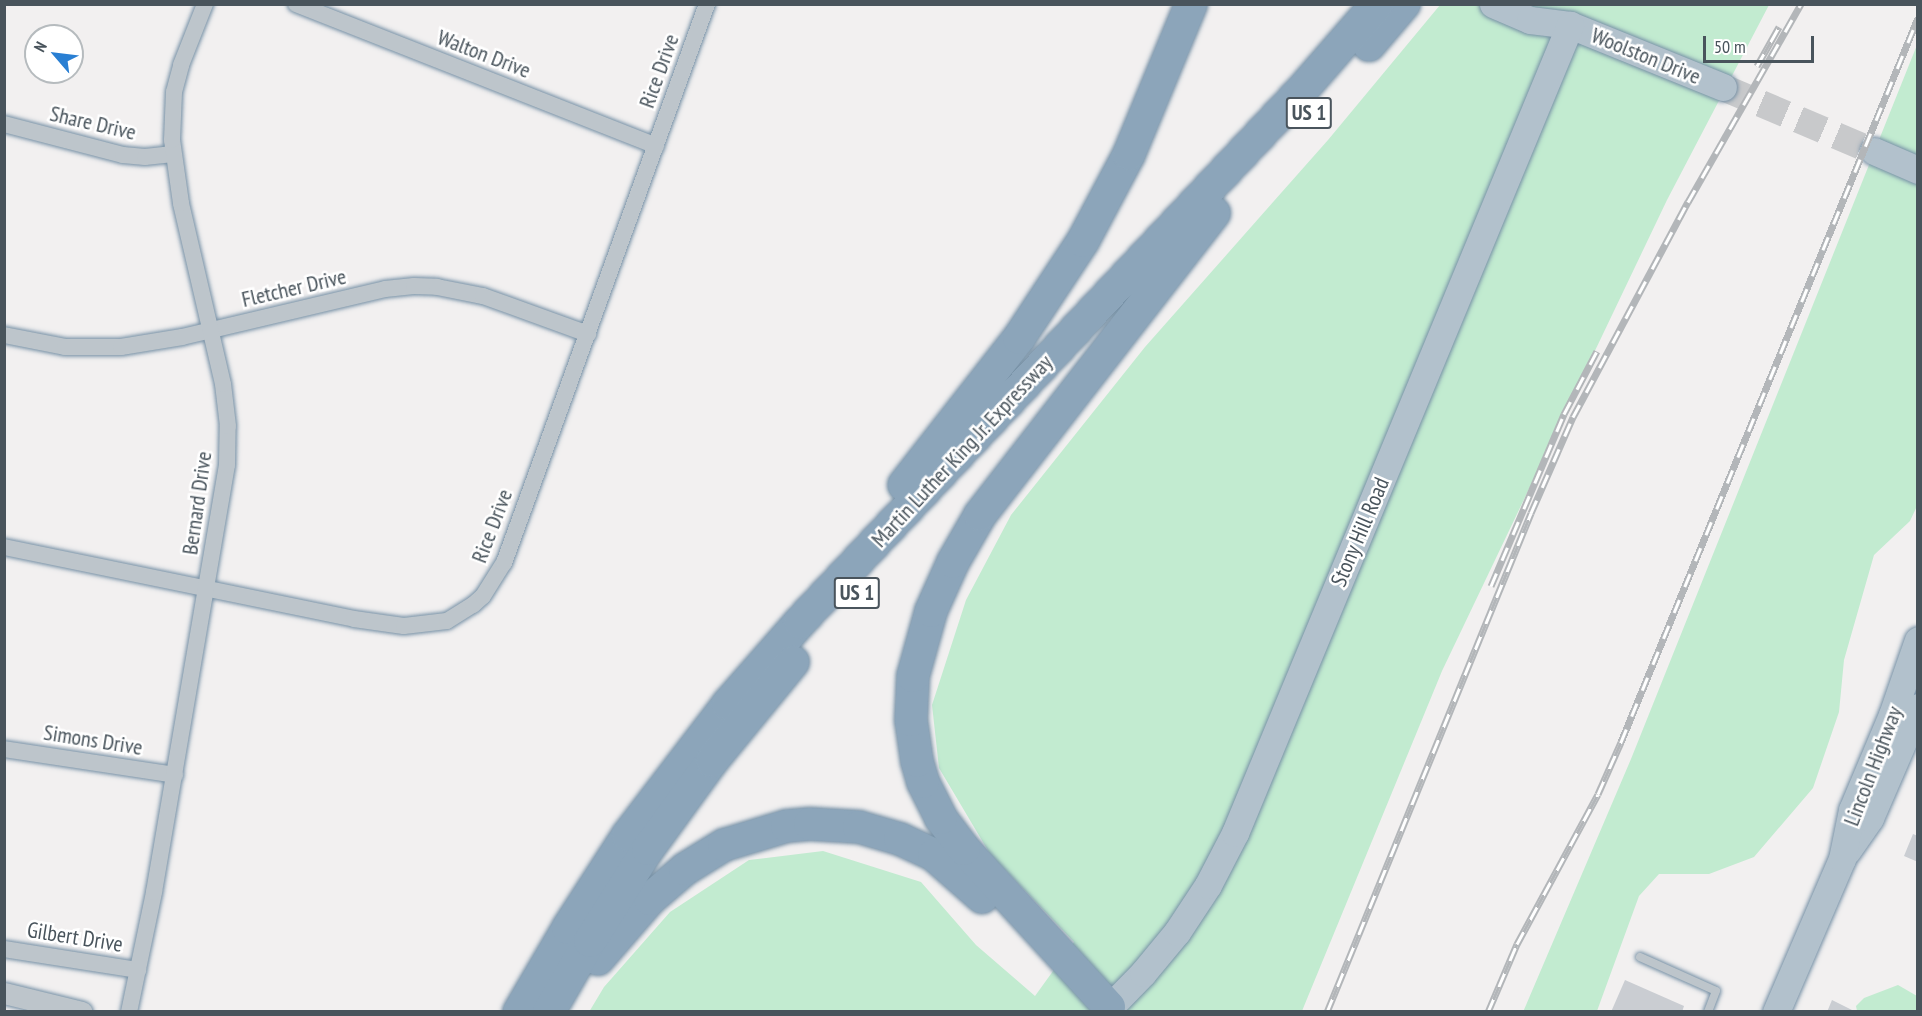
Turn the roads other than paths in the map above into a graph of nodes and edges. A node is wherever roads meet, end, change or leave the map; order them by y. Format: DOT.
graph roads {
  1 [pos="205,4"];
  2 [pos="296,4"];
  3 [pos="706,4"];
  4 [pos="1191,4"];
  5 [pos="1493,4"];
  6 [pos="1542,4"];
  7 [pos="1393,6"];
  8 [pos="1570,25"];
  9 [pos="1723,87"];
  10 [pos="4,124"];
  11 [pos="656,146"];
  12 [pos="1874,151"];
  13 [pos="173,154"];
  14 [pos="1917,170"];
  15 [pos="1214,213"];
  16 [pos="210,329"];
  17 [pos="588,334"];
  18 [pos="4,335"];
  19 [pos="4,547"];
  20 [pos="207,588"];
  21 [pos="1917,640"];
  22 [pos="764,663"];
  23 [pos="1917,707"];
  24 [pos="4,749"];
  25 [pos="174,775"];
  26 [pos="1842,859"];
  27 [pos="4,949"];
  28 [pos="1640,957"];
  29 [pos="138,970"];
  30 [pos="4,993"];
  31 [pos="1104,1010"];
  32 [pos="82,1011"];
  33 [pos="129,1011"];
  34 [pos="519,1011"];
  35 [pos="549,1011"];
  36 [pos="561,1011"];
  37 [pos="1708,1011"];
  38 [pos="1776,1011"];
  1 -- 13 [label="street, Bernard Drive"];
  2 -- 11 [label="street, Walton Drive"];
  3 -- 11 [label="street, Rice Drive"];
  4 -- 22 [label="highway"];
  5 -- 8 [label="main road, Woolston Drive"];
  6 -- 8 [label="main road, Woolston Drive"];
  7 -- 15 [label="highway, Martin Luther King Jr. Expressway / US 1"];
  7 -- 22 [label="highway, Martin Luther King Jr. Expressway / US 1"];
  8 -- 9 [label="main road, Woolston Drive"];
  8 -- 31 [label="main road, Stony Hill Road"];
  10 -- 13 [label="street, Share Drive"];
  11 -- 17 [label="street, Rice Drive"];
  12 -- 14 [label="main road"];
  13 -- 16 [label="street, Bernard Drive"];
  15 -- 31 [label="highway"];
  15 -- 35 [label="highway, Martin Luther King Jr. Expressway / US 1"];
  16 -- 17 [label="street, Fletcher Drive"];
  16 -- 18 [label="street, Fletcher Drive"];
  16 -- 20 [label="street, Bernard Drive"];
  17 -- 20 [label="street, Rice Drive"];
  19 -- 20 [label="street, Rice Drive"];
  20 -- 25 [label="street, Bernard Drive"];
  21 -- 26 [label="main road, Lincoln Highway"];
  22 -- 34 [label="highway, Martin Luther King Jr. Expressway / US 1"];
  23 -- 26 [label="main road, Lincoln Highway"];
  24 -- 25 [label="street, Simons Drive"];
  25 -- 29 [label="street, Bernard Drive"];
  26 -- 38 [label="main road, Lincoln Highway"];
  27 -- 29 [label="street, Gilbert Drive"];
  28 -- 37 [label="lane"];
  29 -- 33 [label="street, Bernard Drive"];
  30 -- 32 [label="street"];
  31 -- 36 [label="highway"];
}
